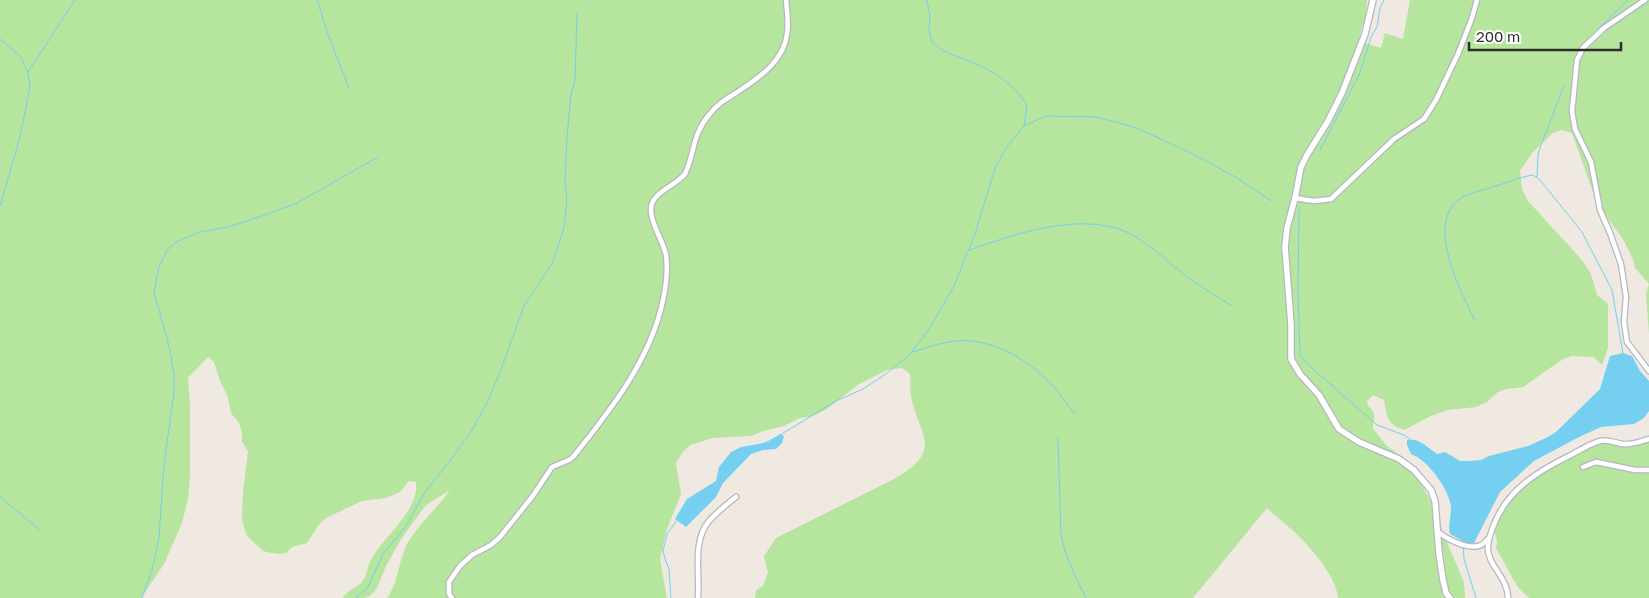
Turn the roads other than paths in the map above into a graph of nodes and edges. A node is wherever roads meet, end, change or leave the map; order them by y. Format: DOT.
graph roads {
  1 [pos="786,0"];
  2 [pos="1373,0"];
  3 [pos="1477,0"];
  4 [pos="1645,0"];
  5 [pos="1295,198"];
  6 [pos="1649,371"];
  7 [pos="1649,439"];
  8 [pos="1583,467"];
  9 [pos="1649,470"];
  10 [pos="736,497"];
  11 [pos="1438,532"];
  12 [pos="1489,538"];
  13 [pos="452,598"];
  14 [pos="698,598"];
  15 [pos="1450,598"];
  16 [pos="1508,598"];
  1 -- 13 [label="street"];
  2 -- 5 [label="street"];
  3 -- 5 [label="street"];
  4 -- 6 [label="street"];
  5 -- 11 [label="street"];
  7 -- 12 [label="street"];
  8 -- 9 [label="street"];
  10 -- 14 [label="street"];
  11 -- 12 [label="street"];
  11 -- 15 [label="street"];
  12 -- 16 [label="street"];
}
